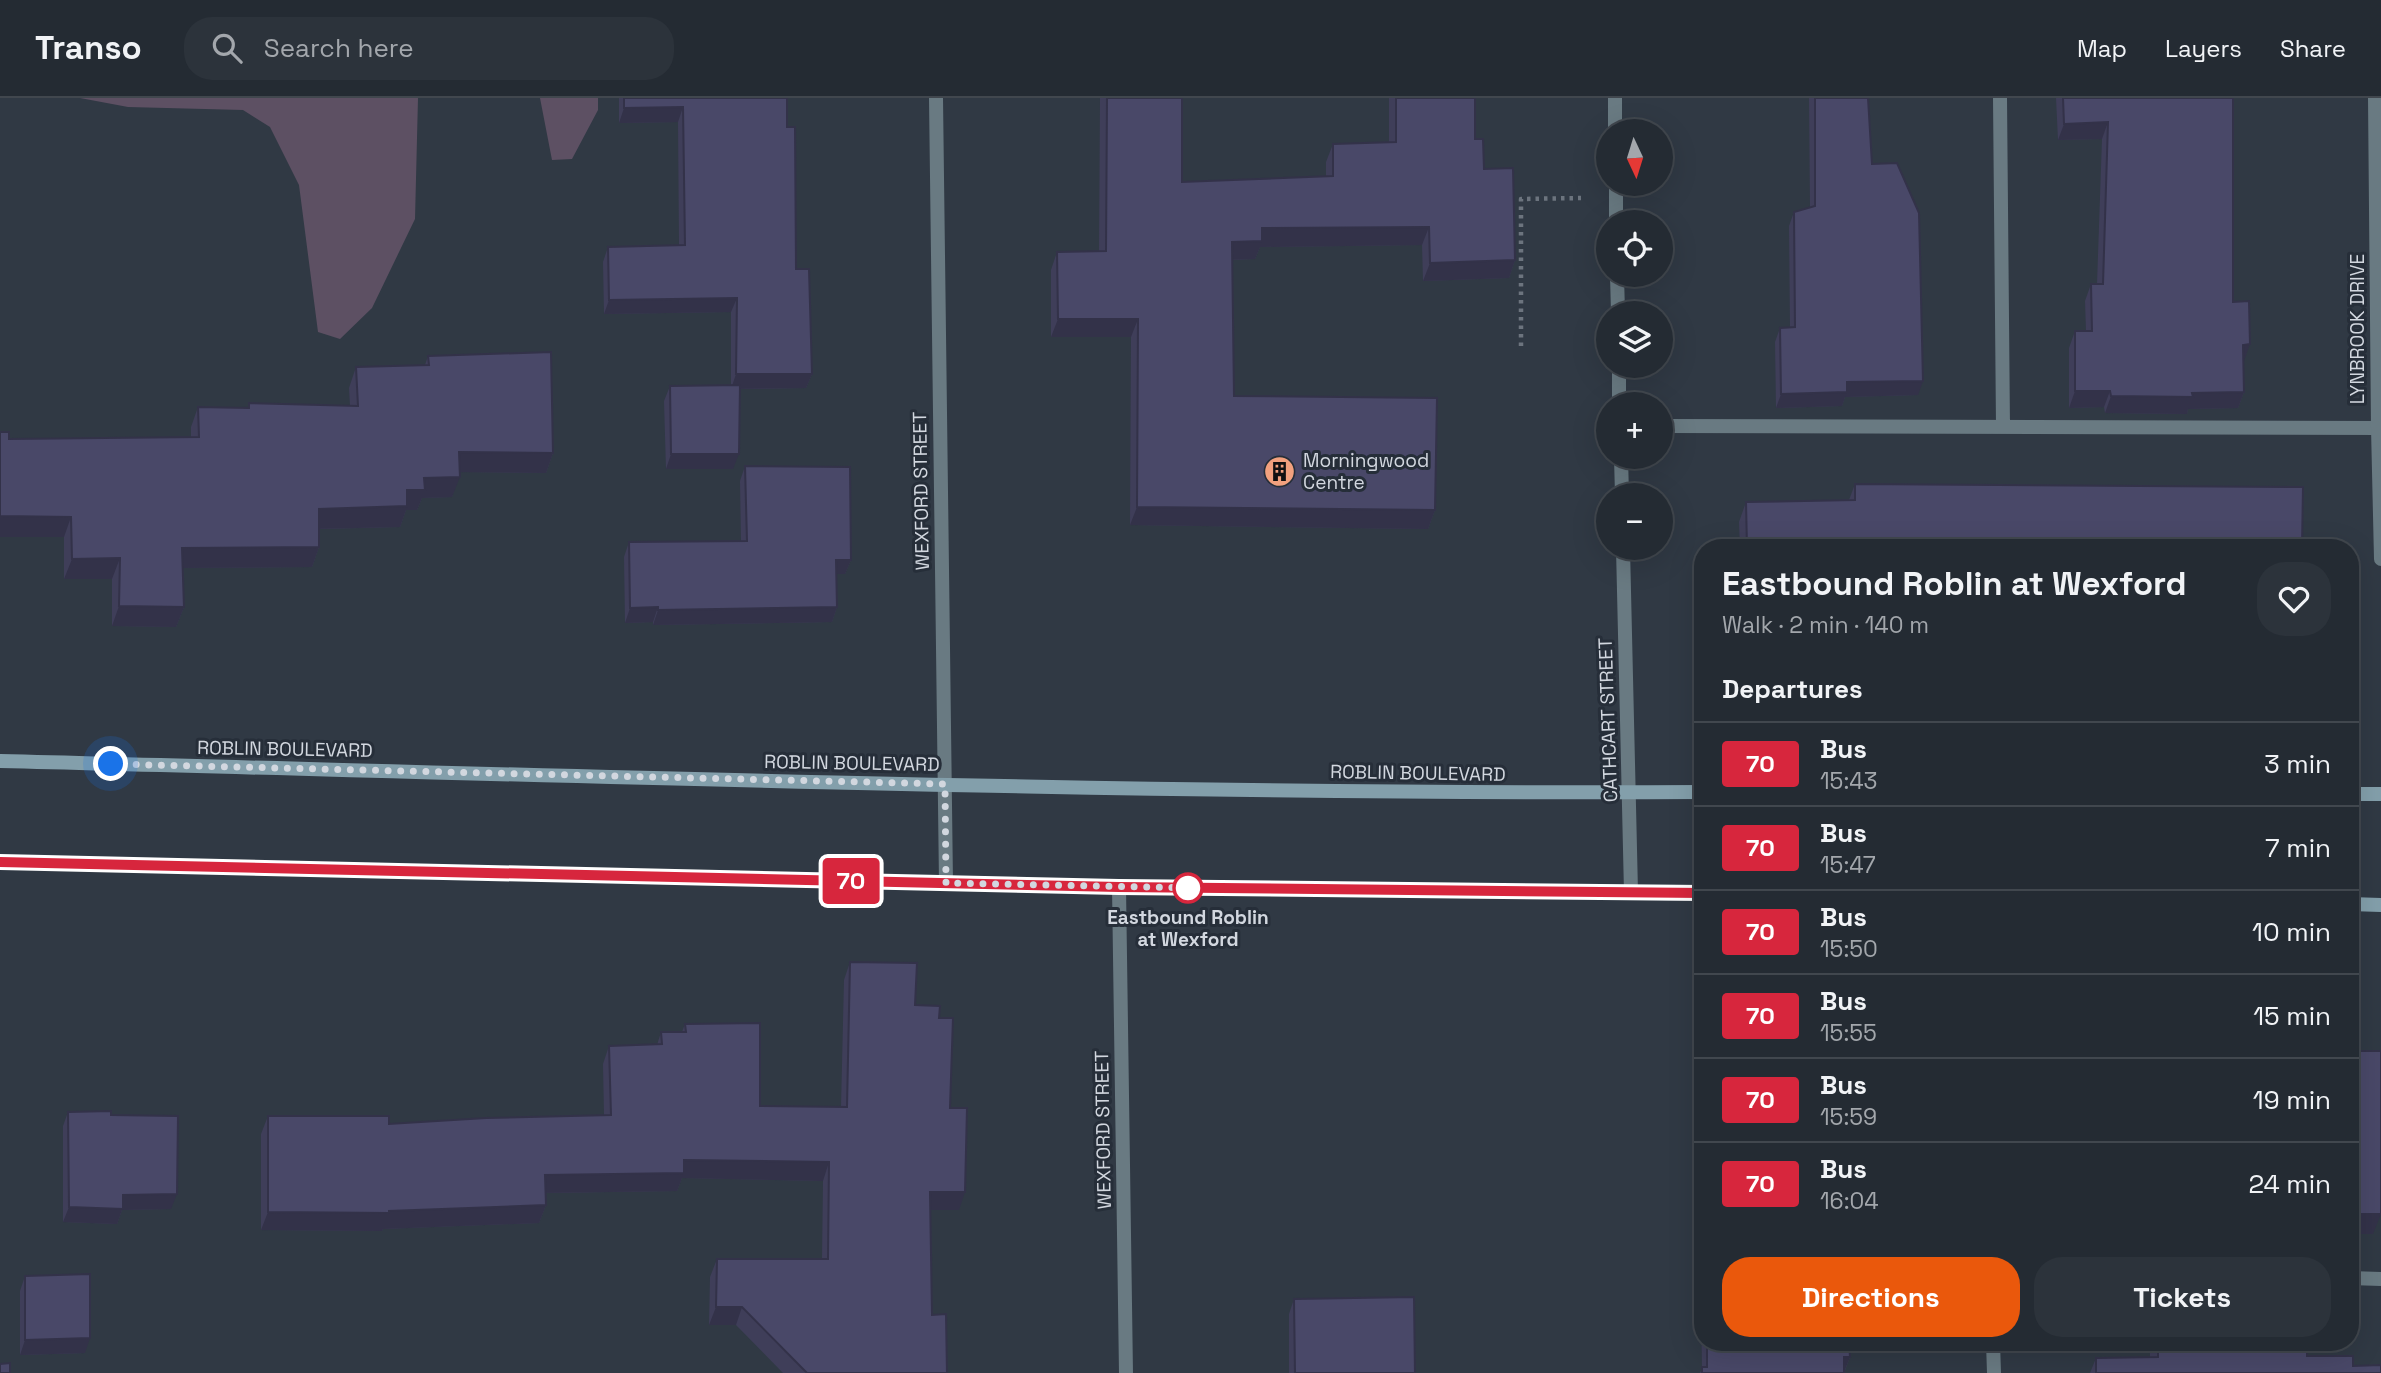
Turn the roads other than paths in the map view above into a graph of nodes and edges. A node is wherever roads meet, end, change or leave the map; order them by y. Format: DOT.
graph roads {
  1 [pos="936,98"];
  2 [pos="1615,98"];
  3 [pos="2000,98"];
  4 [pos="2375,98"];
  5 [pos="1615,119"];
  6 [pos="1673,426"];
  7 [pos="2003,427"];
  8 [pos="2379,428"];
  9 [pos="2381,559"];
  10 [pos="1623,560"];
  11 [pos="0,761"];
  12 [pos="945,784"];
  13 [pos="1694,792"];
  14 [pos="1629,793"];
  15 [pos="2359,794"];
  16 [pos="2381,794"];
  17 [pos="0,862"];
  18 [pos="946,883"];
  19 [pos="1119,887"];
  20 [pos="1630,892"];
  21 [pos="1694,893"];
  22 [pos="2359,904"];
  23 [pos="2381,905"];
  24 [pos="2359,1278"];
  25 [pos="2381,1279"];
  26 [pos="1993,1351"];
  27 [pos="1126,1373"];
  28 [pos="1994,1373"];
  1 -- 12 [label="street, WEXFORD STREET"];
  2 -- 5 [label="street"];
  3 -- 7 [label="street"];
  4 -- 8 [label="street, LYNBROOK DRIVE"];
  6 -- 7 [label="street"];
  7 -- 8 [label="street"];
  8 -- 9 [label="street, LYNBROOK DRIVE"];
  10 -- 14 [label="street, CATHCART STREET"];
  11 -- 12 [label="main road, ROBLIN BOULEVARD"];
  12 -- 14 [label="main road, ROBLIN BOULEVARD"];
  12 -- 18 [label="street, WEXFORD STREET"];
  13 -- 14 [label="main road, ROBLIN BOULEVARD"];
  14 -- 20 [label="street, CATHCART STREET"];
  15 -- 16 [label="main road"];
  17 -- 18 [label="main road"];
  18 -- 19 [label="main road"];
  19 -- 20 [label="main road"];
  19 -- 27 [label="street, WEXFORD STREET"];
  20 -- 21 [label="main road"];
  22 -- 23 [label="main road"];
  24 -- 25 [label="street"];
  26 -- 28 [label="street"];
}
